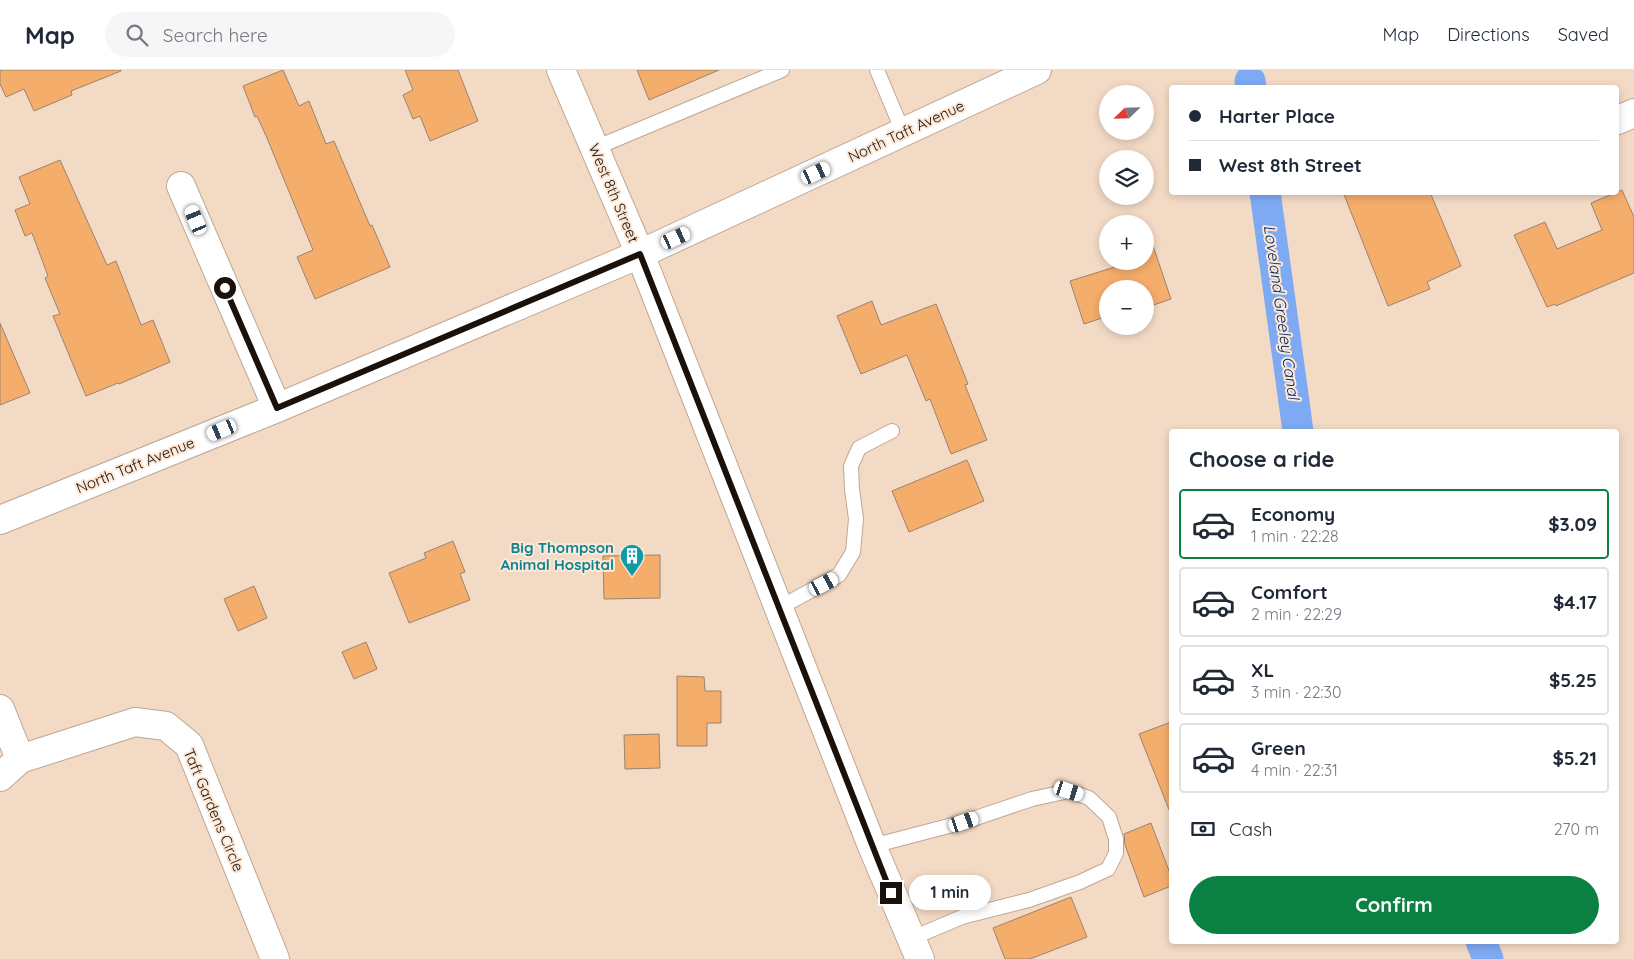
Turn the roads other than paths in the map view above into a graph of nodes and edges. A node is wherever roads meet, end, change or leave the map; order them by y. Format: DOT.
graph roads {
  1 [pos="561,70"];
  2 [pos="877,70"];
  3 [pos="1037,70"];
  4 [pos="776,71"];
  5 [pos="904,132"];
  6 [pos="595,148"];
  7 [pos="181,186"];
  8 [pos="640,254"];
  9 [pos="277,408"];
  10 [pos="892,431"];
  11 [pos="0,520"];
  12 [pos="779,608"];
  13 [pos="0,709"];
  14 [pos="20,759"];
  15 [pos="0,777"];
  16 [pos="872,846"];
  17 [pos="915,949"];
  18 [pos="275,959"];
  1 -- 6 [label="street, West 8th Street"];
  2 -- 5 [label="lane"];
  3 -- 5 [label="street, North Taft Avenue"];
  4 -- 6 [label="lane"];
  5 -- 8 [label="street, North Taft Avenue"];
  6 -- 8 [label="street, West 8th Street"];
  7 -- 9 [label="street"];
  8 -- 9 [label="street, North Taft Avenue"];
  8 -- 12 [label="street, West 8th Street"];
  9 -- 11 [label="street, North Taft Avenue"];
  10 -- 12 [label="lane"];
  12 -- 16 [label="street, West 8th Street"];
  13 -- 14 [label="street"];
  14 -- 15 [label="street"];
  14 -- 18 [label="street, Taft Gardens Circle"];
  16 -- 17 [label="street, West 8th Street"];
  16 -- 17 [label="lane"];
}
